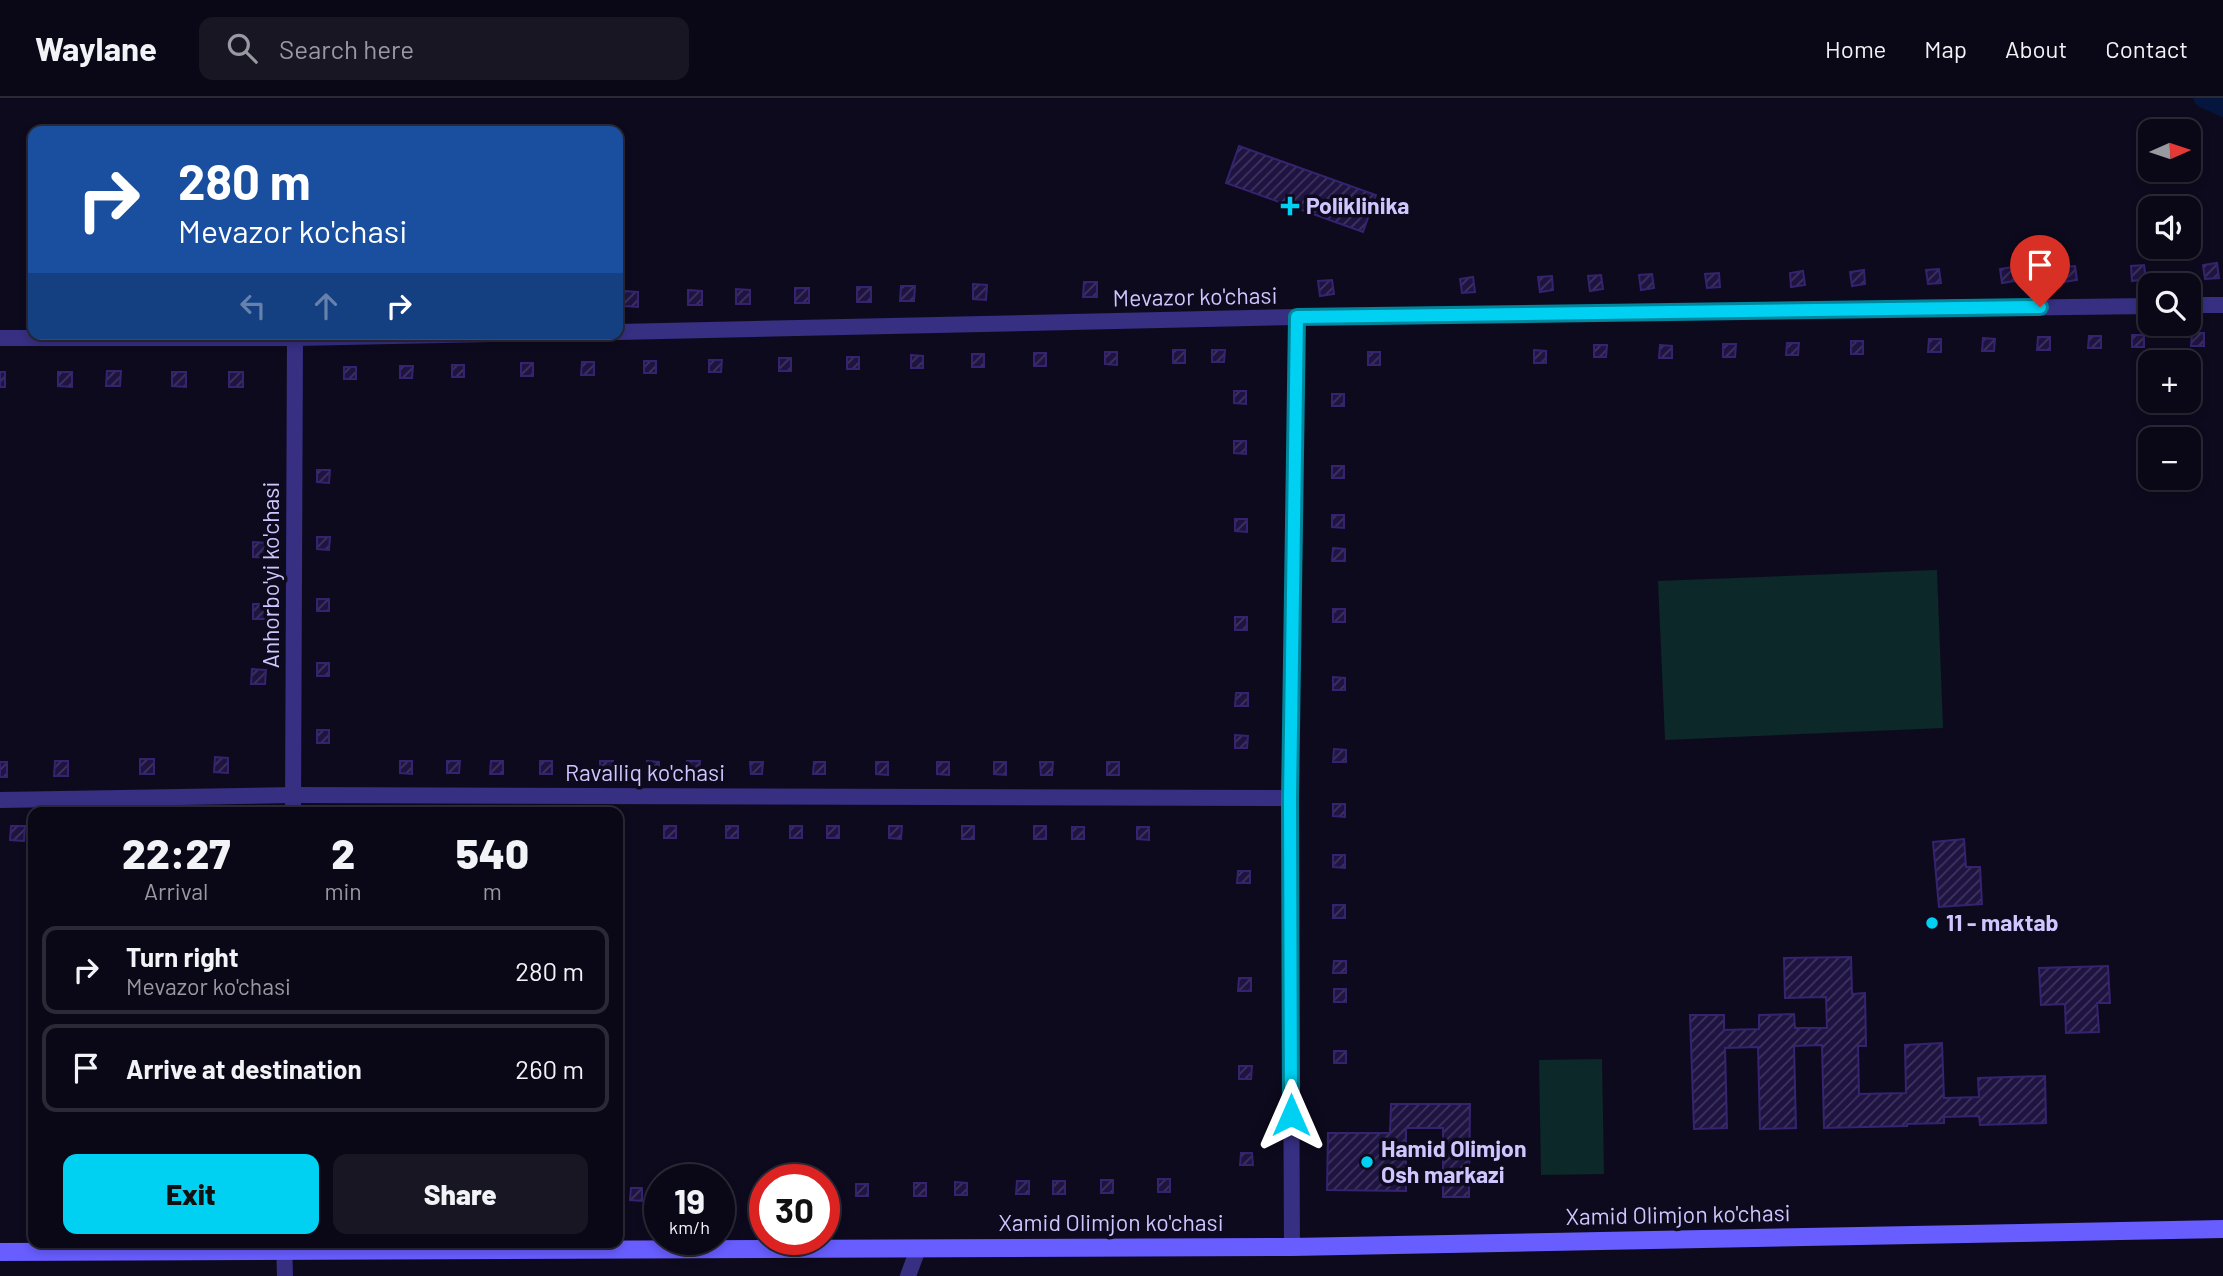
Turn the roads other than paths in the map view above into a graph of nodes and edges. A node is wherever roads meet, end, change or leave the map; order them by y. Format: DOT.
graph roads {
  1 [pos="2201,305"];
  2 [pos="2223,305"];
  3 [pos="2138,306"];
  4 [pos="1297,317"];
  5 [pos="623,332"];
  6 [pos="0,338"];
  7 [pos="28,338"];
  8 [pos="295,340"];
  9 [pos="293,795"];
  10 [pos="1290,798"];
  11 [pos="0,800"];
  12 [pos="293,807"];
  13 [pos="2223,1229"];
  14 [pos="1292,1247"];
  15 [pos="227,1248"];
  16 [pos="284,1248"];
  17 [pos="601,1248"];
  18 [pos="918,1249"];
  19 [pos="0,1252"];
  20 [pos="285,1276"];
  21 [pos="908,1276"];
  1 -- 2 [label="street"];
  3 -- 4 [label="street, Mevazor ko'chasi"];
  4 -- 5 [label="street, Mevazor ko'chasi"];
  4 -- 10 [label="street"];
  6 -- 7 [label="street"];
  8 -- 9 [label="street, Anhorbo'yi ko'chasi"];
  9 -- 10 [label="street, Ravalliq ko'chasi"];
  9 -- 11 [label="street, Ravalliq ko'chasi"];
  9 -- 12 [label="street, Anhorbo'yi ko'chasi"];
  10 -- 14 [label="street"];
  13 -- 14 [label="main road, Xamid Olimjon ko'chasi"];
  14 -- 18 [label="main road, Xamid Olimjon ko'chasi"];
  15 -- 19 [label="main road, Xamid Olimjon ko'chasi"];
  16 -- 20 [label="street"];
  17 -- 18 [label="main road, Xamid Olimjon ko'chasi"];
  18 -- 21 [label="street"];
}
